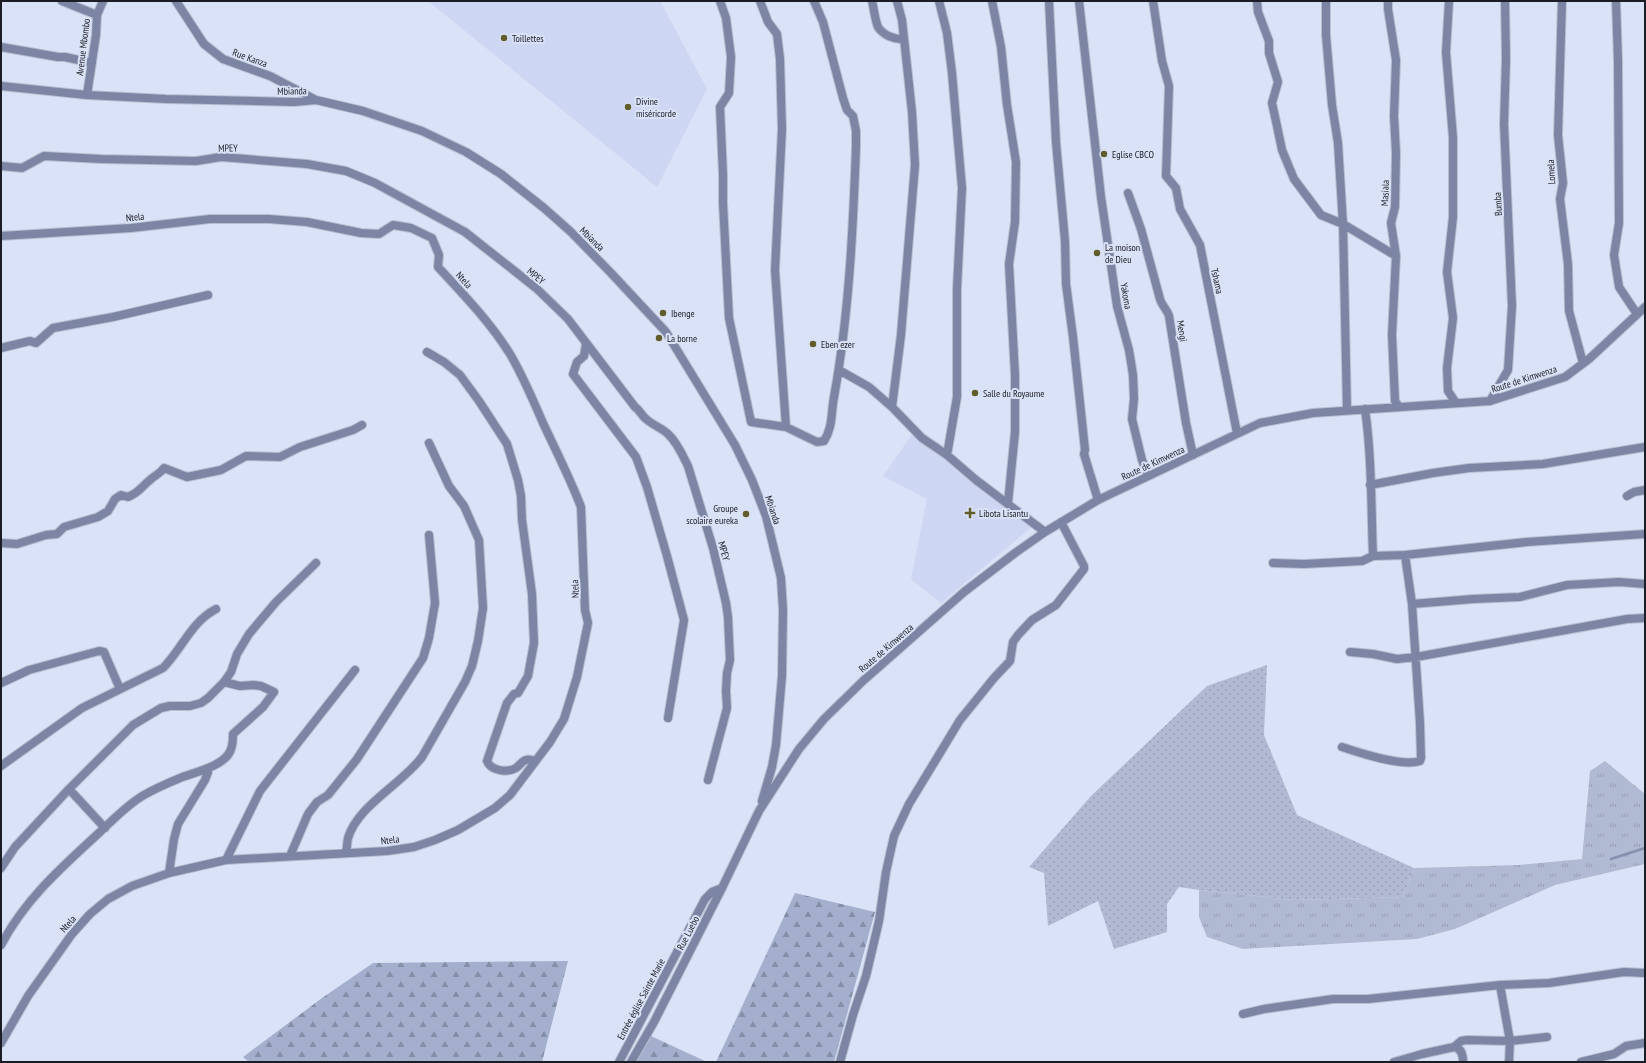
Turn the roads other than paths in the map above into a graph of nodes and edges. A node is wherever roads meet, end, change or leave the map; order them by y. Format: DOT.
graph roads {
  1 [pos="62,1"];
  2 [pos="103,1"];
  3 [pos="720,1"];
  4 [pos="760,1"];
  5 [pos="814,1"];
  6 [pos="872,1"];
  7 [pos="897,1"];
  8 [pos="939,1"];
  9 [pos="992,1"];
  10 [pos="1049,1"];
  11 [pos="1079,1"];
  12 [pos="1153,1"];
  13 [pos="1257,1"];
  14 [pos="1326,1"];
  15 [pos="1388,1"];
  16 [pos="1449,1"];
  17 [pos="1505,1"];
  18 [pos="1562,1"];
  19 [pos="1616,1"];
  20 [pos="177,2"];
  21 [pos="97,15"];
  22 [pos="904,39"];
  23 [pos="1,47"];
  24 [pos="92,63"];
  25 [pos="1,86"];
  26 [pos="87,96"];
  27 [pos="316,100"];
  28 [pos="1,166"];
  29 [pos="1128,193"];
  30 [pos="1343,224"];
  31 [pos="1,236"];
  32 [pos="1396,256"];
  33 [pos="208,295"];
  34 [pos="1645,307"];
  35 [pos="1637,314"];
  36 [pos="586,344"];
  37 [pos="1,348"];
  38 [pos="428,352"];
  39 [pos="1583,363"];
  40 [pos="839,370"];
  41 [pos="1490,401"];
  42 [pos="1456,403"];
  43 [pos="892,407"];
  44 [pos="1400,407"];
  45 [pos="1366,409"];
  46 [pos="1347,410"];
  47 [pos="362,425"];
  48 [pos="786,427"];
  49 [pos="1237,433"];
  50 [pos="429,443"];
  51 [pos="1645,447"];
  52 [pos="947,455"];
  53 [pos="1193,455"];
  54 [pos="1148,475"];
  55 [pos="1370,484"];
  56 [pos="1645,490"];
  57 [pos="1627,496"];
  58 [pos="1098,500"];
  59 [pos="1008,503"];
  60 [pos="1061,522"];
  61 [pos="1045,532"];
  62 [pos="1645,534"];
  63 [pos="429,535"];
  64 [pos="1,543"];
  65 [pos="1405,555"];
  66 [pos="1373,556"];
  67 [pos="1273,562"];
  68 [pos="316,563"];
  69 [pos="1645,584"];
  70 [pos="1412,604"];
  71 [pos="216,609"];
  72 [pos="1645,618"];
  73 [pos="1350,652"];
  74 [pos="1416,657"];
  75 [pos="355,670"];
  76 [pos="1,682"];
  77 [pos="224,682"];
  78 [pos="120,689"];
  79 [pos="668,718"];
  80 [pos="1342,747"];
  81 [pos="535,762"];
  82 [pos="1,766"];
  83 [pos="207,769"];
  84 [pos="708,780"];
  85 [pos="69,789"];
  86 [pos="759,811"];
  87 [pos="105,828"];
  88 [pos="346,853"];
  89 [pos="290,856"];
  90 [pos="226,860"];
  91 [pos="1,868"];
  92 [pos="169,873"];
  93 [pos="722,888"];
  94 [pos="1,946"];
  95 [pos="1645,973"];
  96 [pos="1500,985"];
  97 [pos="1243,1014"];
  98 [pos="1547,1037"];
  99 [pos="1510,1041"];
  100 [pos="1,1043"];
  101 [pos="1645,1043"];
  102 [pos="1454,1047"];
  103 [pos="619,1062"];
  104 [pos="631,1062"];
  105 [pos="840,1062"];
  106 [pos="1394,1062"];
  107 [pos="1463,1062"];
  108 [pos="1509,1062"];
  109 [pos="1581,1062"];
  1 -- 21 [label="street"];
  2 -- 21 [label="street, Avenue Mbombo"];
  3 -- 48 [label="street"];
  4 -- 48 [label="street"];
  5 -- 40 [label="street"];
  6 -- 22 [label="street"];
  7 -- 22 [label="street"];
  8 -- 52 [label="street"];
  9 -- 59 [label="street"];
  10 -- 58 [label="street"];
  11 -- 54 [label="street, Yakoma"];
  12 -- 49 [label="street, Tshama"];
  13 -- 30 [label="street"];
  14 -- 30 [label="street"];
  15 -- 32 [label="street, Masiala"];
  16 -- 42 [label="street"];
  17 -- 41 [label="street, Bumba"];
  18 -- 39 [label="street, Lomela"];
  19 -- 35 [label="street"];
  20 -- 27 [label="street, Rue Kanza"];
  21 -- 24 [label="street, Avenue Mbombo"];
  22 -- 43 [label="street"];
  23 -- 24 [label="street"];
  24 -- 26 [label="street, Avenue Mbombo"];
  25 -- 26 [label="street, Mbianda"];
  26 -- 27 [label="street, Mbianda"];
  27 -- 86 [label="street, Mbianda"];
  28 -- 36 [label="street, MPEY"];
  29 -- 53 [label="street, Mengi"];
  30 -- 32 [label="street"];
  30 -- 46 [label="street"];
  31 -- 81 [label="street, Ntela"];
  32 -- 44 [label="street, Masiala"];
  33 -- 37 [label="street"];
  34 -- 35 [label="street, Route de Kimwenza"];
  35 -- 39 [label="street, Route de Kimwenza"];
  36 -- 79 [label="street"];
  36 -- 84 [label="street, MPEY"];
  38 -- 81 [label="street"];
  39 -- 41 [label="street, Route de Kimwenza"];
  40 -- 43 [label="street"];
  40 -- 48 [label="street"];
  41 -- 42 [label="street, Route de Kimwenza"];
  42 -- 44 [label="street, Route de Kimwenza"];
  43 -- 52 [label="street"];
  44 -- 45 [label="street, Route de Kimwenza"];
  45 -- 46 [label="street, Route de Kimwenza"];
  45 -- 55 [label="street"];
  46 -- 49 [label="street, Route de Kimwenza"];
  47 -- 64 [label="street"];
  49 -- 53 [label="street, Route de Kimwenza"];
  50 -- 88 [label="street"];
  51 -- 55 [label="street"];
  52 -- 59 [label="street"];
  53 -- 54 [label="street, Route de Kimwenza"];
  54 -- 58 [label="street, Route de Kimwenza"];
  55 -- 66 [label="street"];
  56 -- 57 [label="street"];
  58 -- 60 [label="street, Route de Kimwenza"];
  59 -- 61 [label="street"];
  60 -- 61 [label="street, Route de Kimwenza"];
  60 -- 105 [label="street"];
  61 -- 86 [label="street, Route de Kimwenza"];
  62 -- 65 [label="street"];
  63 -- 89 [label="street"];
  65 -- 66 [label="street"];
  65 -- 70 [label="street"];
  66 -- 67 [label="street"];
  68 -- 77 [label="street"];
  69 -- 70 [label="street"];
  70 -- 74 [label="street"];
  71 -- 78 [label="street"];
  72 -- 74 [label="street"];
  73 -- 74 [label="street"];
  74 -- 80 [label="street"];
  75 -- 90 [label="street"];
  76 -- 78 [label="street"];
  77 -- 83 [label="street"];
  77 -- 85 [label="street"];
  78 -- 82 [label="street"];
  81 -- 88 [label="street, Ntela"];
  83 -- 87 [label="street"];
  83 -- 92 [label="street"];
  85 -- 87 [label="street"];
  85 -- 91 [label="street"];
  86 -- 93 [label="street, Rue Luebo"];
  87 -- 94 [label="street"];
  88 -- 89 [label="street, Ntela"];
  89 -- 90 [label="street, Ntela"];
  90 -- 92 [label="street, Ntela"];
  92 -- 100 [label="street, Ntela"];
  93 -- 103 [label="street, Entrée église Sainte Marie"];
  93 -- 104 [label="street, Rue Luebo"];
  95 -- 96 [label="street"];
  96 -- 97 [label="street"];
  96 -- 99 [label="street"];
  98 -- 99 [label="street"];
  99 -- 102 [label="street"];
  99 -- 108 [label="street"];
  101 -- 109 [label="street"];
  102 -- 106 [label="street"];
  102 -- 107 [label="street"];
}
